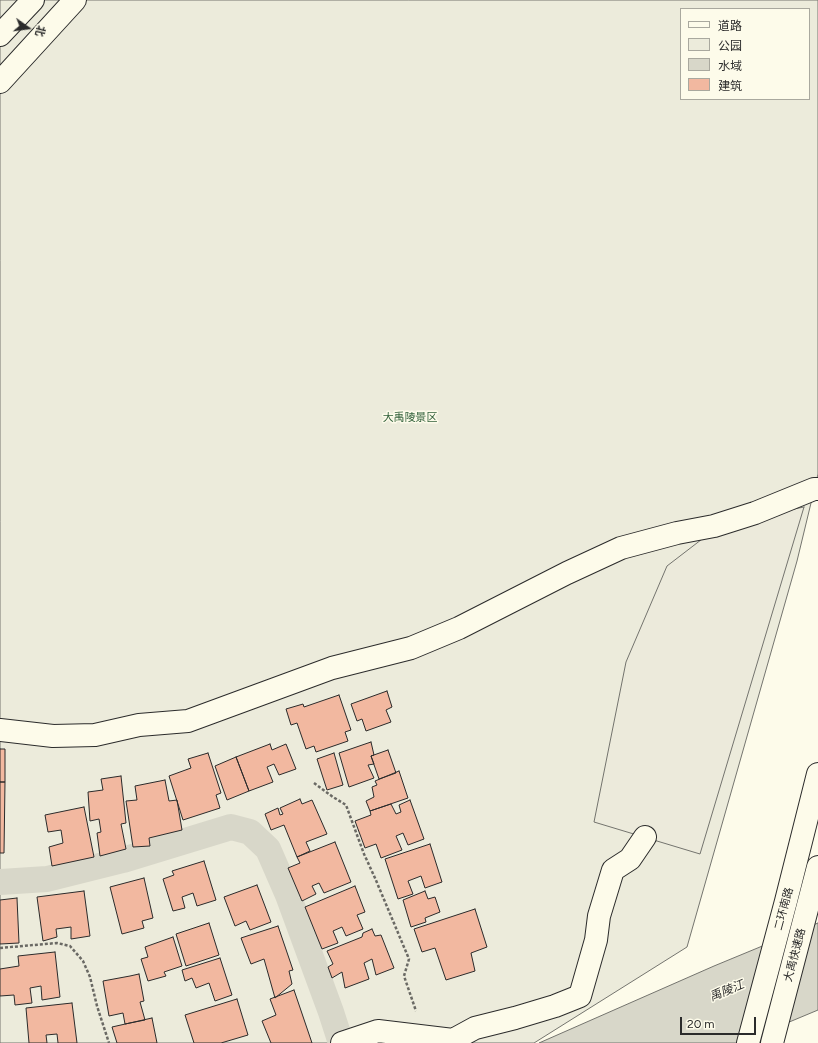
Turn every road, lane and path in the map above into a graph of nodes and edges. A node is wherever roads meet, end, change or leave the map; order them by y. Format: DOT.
graph roads {
  1 [pos="33,0"];
  2 [pos="75,0"];
  3 [pos="0,35"];
  4 [pos="0,82"];
  5 [pos="818,489"];
  6 [pos="0,730"];
  7 [pos="818,774"];
  8 [pos="314,783"];
  9 [pos="645,837"];
  10 [pos="818,867"];
  11 [pos="0,948"];
  12 [pos="424,1036"];
  13 [pos="349,1040"];
  14 [pos="109,1043"];
  15 [pos="748,1043"];
  16 [pos="772,1043"];
  1 -- 3 [label="main road"];
  2 -- 4 [label="main road"];
  5 -- 6 [label="main road"];
  7 -- 15 [label="main road, 二环南路"];
  8 -- 12 [label="path"];
  9 -- 12 [label="main road"];
  10 -- 16 [label="main road, 大禹快速路"];
  11 -- 14 [label="path"];
  12 -- 13 [label="main road"];
}
